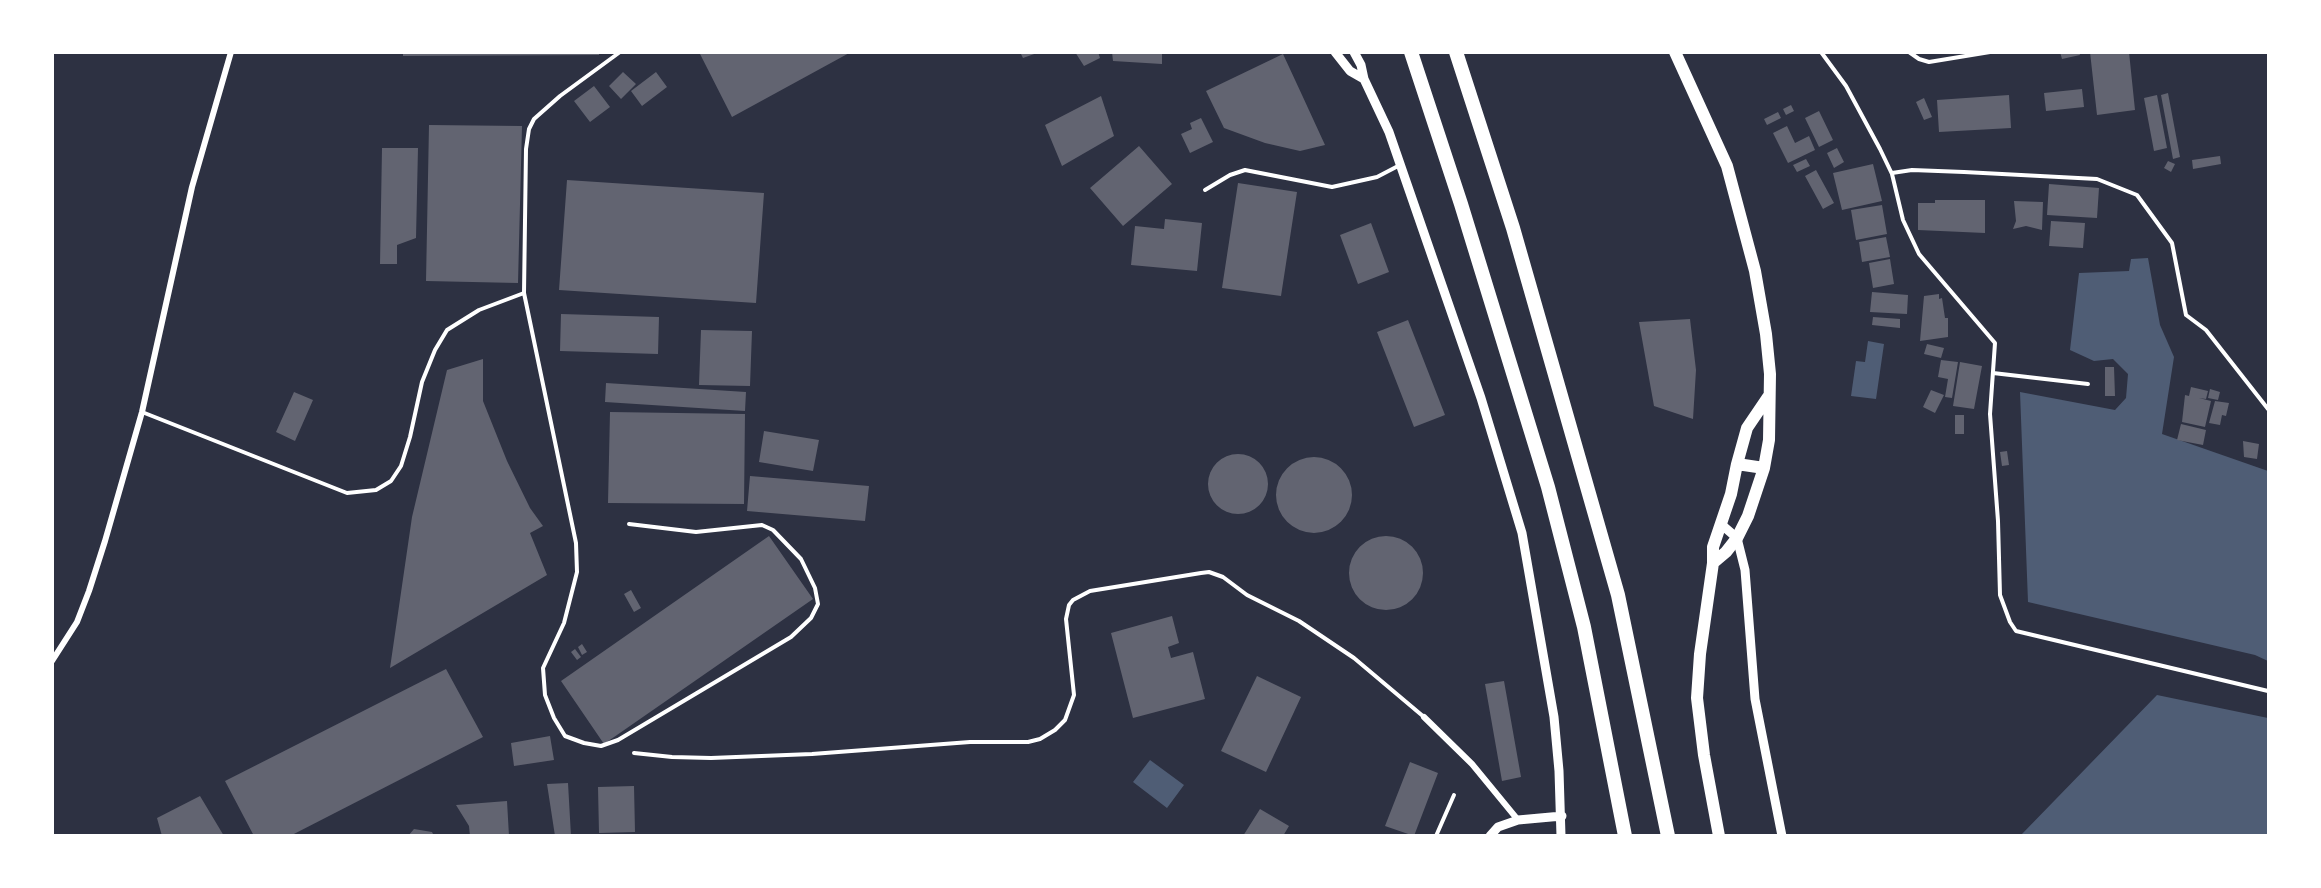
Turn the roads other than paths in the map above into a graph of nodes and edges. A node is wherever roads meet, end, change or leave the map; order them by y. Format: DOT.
graph roads {
  1 [pos="231,52"];
  2 [pos="620,52"];
  3 [pos="1335,52"];
  4 [pos="1354,52"];
  5 [pos="1411,52"];
  6 [pos="1456,52"];
  7 [pos="1675,52"];
  8 [pos="1821,52"];
  9 [pos="1910,52"];
  10 [pos="1990,52"];
  11 [pos="1364,80"];
  12 [pos="1400,165"];
  13 [pos="1892,173"];
  14 [pos="1205,190"];
  15 [pos="524,293"];
  16 [pos="1993,373"];
  17 [pos="2088,384"];
  18 [pos="1768,397"];
  19 [pos="2268,409"];
  20 [pos="142,412"];
  21 [pos="1737,464"];
  22 [pos="1764,468"];
  23 [pos="629,524"];
  24 [pos="1722,525"];
  25 [pos="1737,537"];
  26 [pos="1713,563"];
  27 [pos="52,661"];
  28 [pos="2268,691"];
  29 [pos="1424,717"];
  30 [pos="634,753"];
  31 [pos="1454,795"];
  32 [pos="1562,816"];
  33 [pos="1518,820"];
  34 [pos="1436,836"];
  35 [pos="1490,836"];
  36 [pos="1561,836"];
  37 [pos="1625,836"];
  38 [pos="1668,836"];
  39 [pos="1719,836"];
  40 [pos="1782,836"];
  1 -- 20 [label="street"];
  2 -- 15 [label="lane"];
  3 -- 11 [label="street"];
  4 -- 11 [label="street"];
  5 -- 37 [label="highway"];
  6 -- 38 [label="highway"];
  7 -- 18 [label="highway"];
  8 -- 13 [label="lane"];
  9 -- 10 [label="lane"];
  11 -- 12 [label="street"];
  12 -- 14 [label="lane"];
  12 -- 32 [label="street"];
  13 -- 16 [label="lane"];
  13 -- 19 [label="lane"];
  15 -- 20 [label="lane"];
  15 -- 23 [label="lane"];
  16 -- 17 [label="lane"];
  16 -- 28 [label="lane"];
  18 -- 21 [label="highway"];
  18 -- 22 [label="highway"];
  20 -- 27 [label="street"];
  21 -- 22 [label="highway"];
  21 -- 24 [label="highway"];
  22 -- 25 [label="highway"];
  24 -- 25 [label="street"];
  24 -- 26 [label="highway"];
  25 -- 26 [label="highway"];
  25 -- 40 [label="street"];
  26 -- 39 [label="highway"];
  29 -- 30 [label="lane"];
  29 -- 33 [label="street"];
  31 -- 34 [label="lane"];
  32 -- 33 [label="street"];
  32 -- 36 [label="street"];
  33 -- 35 [label="street"];
}
